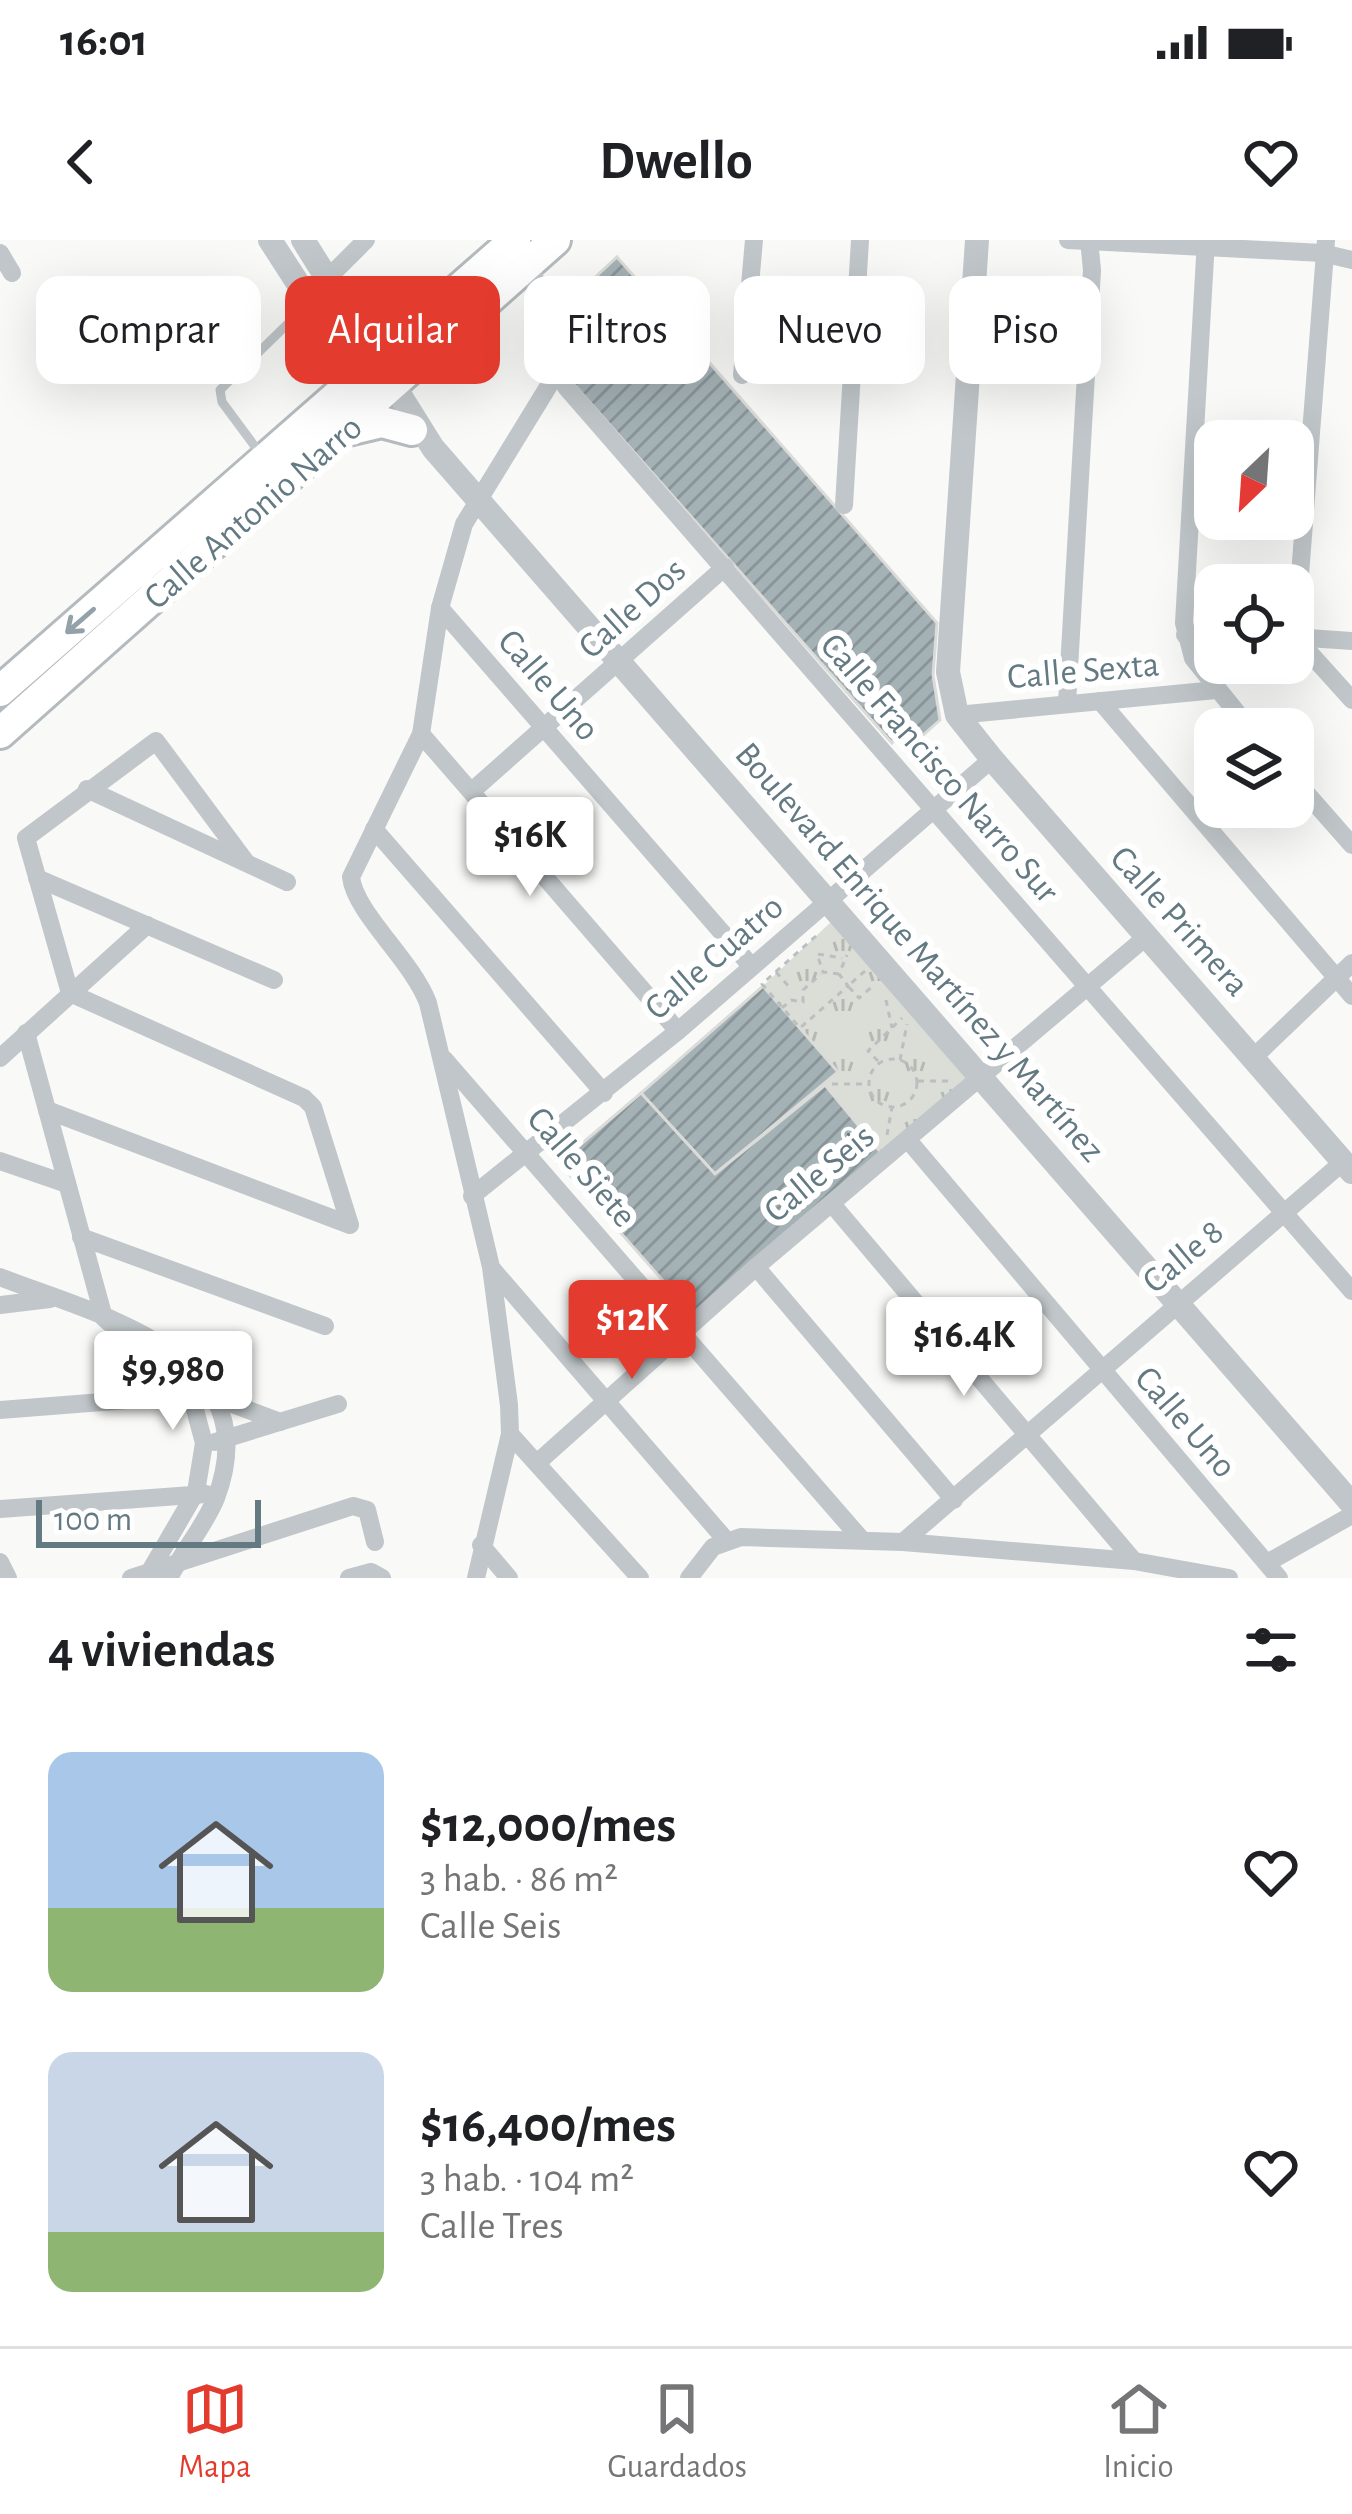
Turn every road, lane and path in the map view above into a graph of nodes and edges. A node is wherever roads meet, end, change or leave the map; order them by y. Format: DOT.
graph roads {
  1 [pos="270,240"];
  2 [pos="303,240"];
  3 [pos="366,240"];
  4 [pos="555,240"];
  5 [pos="754,240"];
  6 [pos="860,240"];
  7 [pos="977,240"];
  8 [pos="1068,240"];
  9 [pos="1089,241"];
  10 [pos="1204,243"];
  11 [pos="1324,247"];
  12 [pos="523,250"];
  13 [pos="0,253"];
  14 [pos="1352,260"];
  15 [pos="13,273"];
  16 [pos="292,276"];
  17 [pos="326,276"];
  18 [pos="331,276"];
  19 [pos="494,276"];
  20 [pos="751,276"];
  21 [pos="285,326"];
  22 [pos="374,384"];
  23 [pos="376,384"];
  24 [pos="380,384"];
  25 [pos="550,384"];
  26 [pos="565,384"];
  27 [pos="342,432"];
  28 [pos="423,439"];
  29 [pos="266,460"];
  30 [pos="477,500"];
  31 [pos="844,505"];
  32 [pos="1300,564"];
  33 [pos="725,567"];
  34 [pos="440,608"];
  35 [pos="1185,635"];
  36 [pos="1194,635"];
  37 [pos="1314,638"];
  38 [pos="1352,641"];
  39 [pos="1314,658"];
  40 [pos="620,662"];
  41 [pos="1216,690"];
  42 [pos="0,691"];
  43 [pos="1352,700"];
  44 [pos="1100,701"];
  45 [pos="1067,703"];
  46 [pos="1232,708"];
  47 [pos="957,715"];
  48 [pos="544,727"];
  49 [pos="0,733"];
  50 [pos="421,734"];
  51 [pos="992,759"];
  52 [pos="87,789"];
  53 [pos="472,791"];
  54 [pos="1314,802"];
  55 [pos="933,810"];
  56 [pos="374,829"];
  57 [pos="1352,845"];
  58 [pos="245,862"];
  59 [pos="38,878"];
  60 [pos="287,882"];
  61 [pos="829,901"];
  62 [pos="147,925"];
  63 [pos="818,934"];
  64 [pos="1146,937"];
  65 [pos="854,947"];
  66 [pos="844,958"];
  67 [pos="1352,963"];
  68 [pos="871,966"];
  69 [pos="752,967"];
  70 [pos="776,971"];
  71 [pos="823,972"];
  72 [pos="839,974"];
  73 [pos="881,978"];
  74 [pos="1336,978"];
  75 [pos="274,980"];
  76 [pos="848,986"];
  77 [pos="1089,986"];
  78 [pos="791,989"];
  79 [pos="803,991"];
  80 [pos="70,993"];
  81 [pos="885,995"];
  82 [pos="1352,996"];
  83 [pos="791,1000"];
  84 [pos="803,1002"];
  85 [pos="782,1008"];
  86 [pos="815,1015"];
  87 [pos="892,1028"];
  88 [pos="678,1030"];
  89 [pos="26,1033"];
  90 [pos="441,1056"];
  91 [pos="1254,1057"];
  92 [pos="0,1058"];
  93 [pos="900,1060"];
  94 [pos="880,1063"];
  95 [pos="982,1076"];
  96 [pos="952,1081"];
  97 [pos="917,1082"];
  98 [pos="832,1084"];
  99 [pos="869,1084"];
  100 [pos="604,1093"];
  101 [pos="892,1107"];
  102 [pos="46,1110"];
  103 [pos="908,1140"];
  104 [pos="528,1153"];
  105 [pos="884,1153"];
  106 [pos="0,1161"];
  107 [pos="1348,1167"];
  108 [pos="67,1184"];
  109 [pos="472,1196"];
  110 [pos="832,1204"];
  111 [pos="1283,1214"];
  112 [pos="81,1237"];
  113 [pos="491,1267"];
  114 [pos="756,1267"];
  115 [pos="0,1277"];
  116 [pos="1352,1292"];
  117 [pos="54,1298"];
  118 [pos="1178,1301"];
  119 [pos="0,1305"];
  120 [pos="104,1318"];
  121 [pos="325,1325"];
  122 [pos="683,1332"];
  123 [pos="1100,1370"];
  124 [pos="191,1395"];
  125 [pos="214,1396"];
  126 [pos="610,1399"];
  127 [pos="338,1404"];
  128 [pos="0,1410"];
  129 [pos="280,1422"];
  130 [pos="510,1434"];
  131 [pos="1029,1434"];
  132 [pos="214,1443"];
  133 [pos="537,1463"];
  134 [pos="196,1492"];
  135 [pos="216,1497"];
  136 [pos="953,1500"];
  137 [pos="1352,1504"];
  138 [pos="0,1509"];
  139 [pos="1352,1515"];
  140 [pos="725,1538"];
  141 [pos="862,1540"];
  142 [pos="375,1542"];
  143 [pos="903,1542"];
  144 [pos="481,1545"];
  145 [pos="1134,1561"];
  146 [pos="0,1562"];
  147 [pos="1273,1570"];
  148 [pos="154,1574"];
  149 [pos="8,1578"];
  150 [pos="349,1578"];
  151 [pos="382,1578"];
  152 [pos="476,1578"];
  153 [pos="509,1578"];
  154 [pos="640,1578"];
  155 [pos="689,1578"];
  156 [pos="1229,1578"];
  1 -- 16 [label="street, Boulevard Enrique Martínez y Martínez"];
  2 -- 17 [label="street, Boulevard Enrique Martínez y Martínez"];
  3 -- 18 [label="street"];
  4 -- 12 [label="main road, Calle Antonio Narro"];
  5 -- 20 [label="street"];
  6 -- 31 [label="street"];
  7 -- 47 [label="street"];
  8 -- 9 [label="street"];
  9 -- 10 [label="street"];
  9 -- 45 [label="street"];
  10 -- 11 [label="street"];
  10 -- 35 [label="street"];
  11 -- 14 [label="street"];
  11 -- 32 [label="street"];
  12 -- 19 [label="main road, Calle Antonio Narro"];
  13 -- 15 [label="street"];
  21 -- 29 [label="lane"];
  22 -- 29 [label="main road, Calle Antonio Narro"];
  23 -- 27 [label="main road, Calle Antonio Narro"];
  24 -- 28 [label="street, Boulevard Enrique Martínez y Martínez"];
  25 -- 30 [label="street"];
  26 -- 33 [label="street, Calle Francisco Narro Sur"];
  27 -- 28 [label="main road"];
  27 -- 49 [label="main road, Calle Antonio Narro"];
  28 -- 30 [label="street, Boulevard Enrique Martínez y Martínez"];
  29 -- 42 [label="main road, Calle Antonio Narro, one-way"];
  30 -- 34 [label="street"];
  30 -- 40 [label="street, Boulevard Enrique Martínez y Martínez"];
  33 -- 40 [label="street, Calle Dos"];
  33 -- 55 [label="street, Calle Francisco Narro Sur"];
  34 -- 48 [label="street, Calle Uno"];
  34 -- 50 [label="street"];
  35 -- 36 [label="street"];
  35 -- 41 [label="street"];
  37 -- 38 [label="street"];
  39 -- 43 [label="street"];
  40 -- 48 [label="street, Calle Dos"];
  40 -- 61 [label="street, Boulevard Enrique Martínez y Martínez"];
  41 -- 44 [label="street, Calle Sexta"];
  41 -- 46 [label="street"];
  44 -- 45 [label="street, Calle Sexta"];
  44 -- 74 [label="street"];
  45 -- 47 [label="street, Calle Sexta"];
  47 -- 51 [label="street, Calle Primera"];
  48 -- 53 [label="street, Calle Dos"];
  48 -- 69 [label="street, Calle Uno"];
  50 -- 53 [label="street"];
  50 -- 56 [label="street"];
  51 -- 55 [label="street, Calle Cuatro"];
  51 -- 64 [label="street, Calle Primera"];
  52 -- 58 [label="street"];
  52 -- 58 [label="street"];
  52 -- 59 [label="street"];
  53 -- 88 [label="street"];
  54 -- 57 [label="street"];
  55 -- 61 [label="street, Calle Cuatro"];
  55 -- 77 [label="street, Calle Francisco Narro Sur"];
  56 -- 90 [label="street"];
  56 -- 100 [label="street"];
  58 -- 60 [label="street"];
  59 -- 62 [label="street"];
  59 -- 80 [label="street"];
  61 -- 69 [label="street, Calle Cuatro"];
  61 -- 95 [label="street, Boulevard Enrique Martínez y Martínez"];
  62 -- 75 [label="street"];
  62 -- 80 [label="street"];
  63 -- 70 [label="path"];
  64 -- 77 [label="street, Calle Seis"];
  64 -- 91 [label="street, Calle Primera"];
  65 -- 66 [label="path"];
  66 -- 71 [label="path"];
  66 -- 72 [label="path"];
  67 -- 74 [label="street"];
  68 -- 76 [label="path"];
  69 -- 88 [label="street, Calle Cuatro"];
  70 -- 78 [label="path"];
  70 -- 85 [label="path"];
  71 -- 72 [label="path"];
  71 -- 79 [label="path"];
  72 -- 76 [label="path"];
  73 -- 76 [label="path"];
  74 -- 82 [label="street"];
  74 -- 91 [label="street"];
  76 -- 86 [label="path"];
  77 -- 95 [label="street, Calle Seis"];
  77 -- 111 [label="street, Calle Francisco Narro Sur"];
  78 -- 79 [label="path"];
  78 -- 83 [label="path"];
  79 -- 84 [label="path"];
  80 -- 89 [label="street"];
  80 -- 102 [label="street"];
  81 -- 87 [label="path"];
  83 -- 84 [label="path"];
  83 -- 85 [label="path"];
  84 -- 86 [label="path"];
  85 -- 86 [label="path"];
  87 -- 93 [label="path"];
  87 -- 94 [label="path"];
  88 -- 100 [label="street, Calle Cuatro"];
  89 -- 92 [label="street"];
  89 -- 102 [label="street"];
  90 -- 104 [label="street, Calle Siete"];
  90 -- 109 [label="street"];
  91 -- 107 [label="street, Calle Primera"];
  93 -- 94 [label="path"];
  93 -- 97 [label="path"];
  94 -- 99 [label="path"];
  95 -- 103 [label="street, Calle Seis"];
  95 -- 118 [label="street, Boulevard Enrique Martínez y Martínez"];
  96 -- 97 [label="path"];
  97 -- 101 [label="path"];
  98 -- 99 [label="path"];
  99 -- 101 [label="path"];
  100 -- 104 [label="street, Calle Cuatro"];
  101 -- 105 [label="path"];
  102 -- 108 [label="street"];
  103 -- 110 [label="street, Calle Seis"];
  103 -- 123 [label="street, Calle Uno"];
  104 -- 109 [label="street, Calle Cuatro"];
  104 -- 122 [label="street, Calle Siete"];
  106 -- 108 [label="street"];
  107 -- 111 [label="street, Calle 8"];
  108 -- 112 [label="street"];
  109 -- 113 [label="street"];
  110 -- 114 [label="street, Calle Seis"];
  110 -- 131 [label="street"];
  111 -- 116 [label="street, Calle Francisco Narro Sur"];
  111 -- 118 [label="street, Calle 8"];
  112 -- 120 [label="street"];
  112 -- 121 [label="street"];
  113 -- 126 [label="street"];
  113 -- 130 [label="street"];
  114 -- 122 [label="street, Calle Seis"];
  114 -- 136 [label="street"];
  115 -- 117 [label="street"];
  117 -- 119 [label="street"];
  117 -- 120 [label="street"];
  118 -- 123 [label="street, Calle 8"];
  118 -- 137 [label="street, Boulevard Enrique Martínez y Martínez"];
  120 -- 124 [label="street"];
  120 -- 125 [label="street"];
  122 -- 126 [label="street, Calle Seis"];
  122 -- 141 [label="street, Calle Siete"];
  123 -- 131 [label="street, Calle 8"];
  123 -- 147 [label="street, Calle Uno"];
  124 -- 125 [label="street"];
  124 -- 128 [label="street"];
  124 -- 132 [label="street"];
  125 -- 129 [label="street"];
  125 -- 132 [label="street"];
  126 -- 133 [label="street, Calle Seis"];
  126 -- 140 [label="street"];
  127 -- 129 [label="street"];
  129 -- 132 [label="street"];
  130 -- 133 [label="street"];
  130 -- 144 [label="street"];
  131 -- 136 [label="street, Calle 8"];
  131 -- 145 [label="street"];
  132 -- 134 [label="street"];
  132 -- 135 [label="street"];
  133 -- 154 [label="street"];
  134 -- 135 [label="street"];
  134 -- 138 [label="street"];
  134 -- 148 [label="street"];
  135 -- 148 [label="street"];
  136 -- 143 [label="street, Calle 8"];
  139 -- 147 [label="street"];
  140 -- 141 [label="street"];
  140 -- 155 [label="street"];
  141 -- 143 [label="street"];
  142 -- 148 [label="street"];
  143 -- 145 [label="street"];
  144 -- 152 [label="street"];
  144 -- 153 [label="street"];
  145 -- 156 [label="street"];
  146 -- 149 [label="street"];
  150 -- 151 [label="street"];
}
